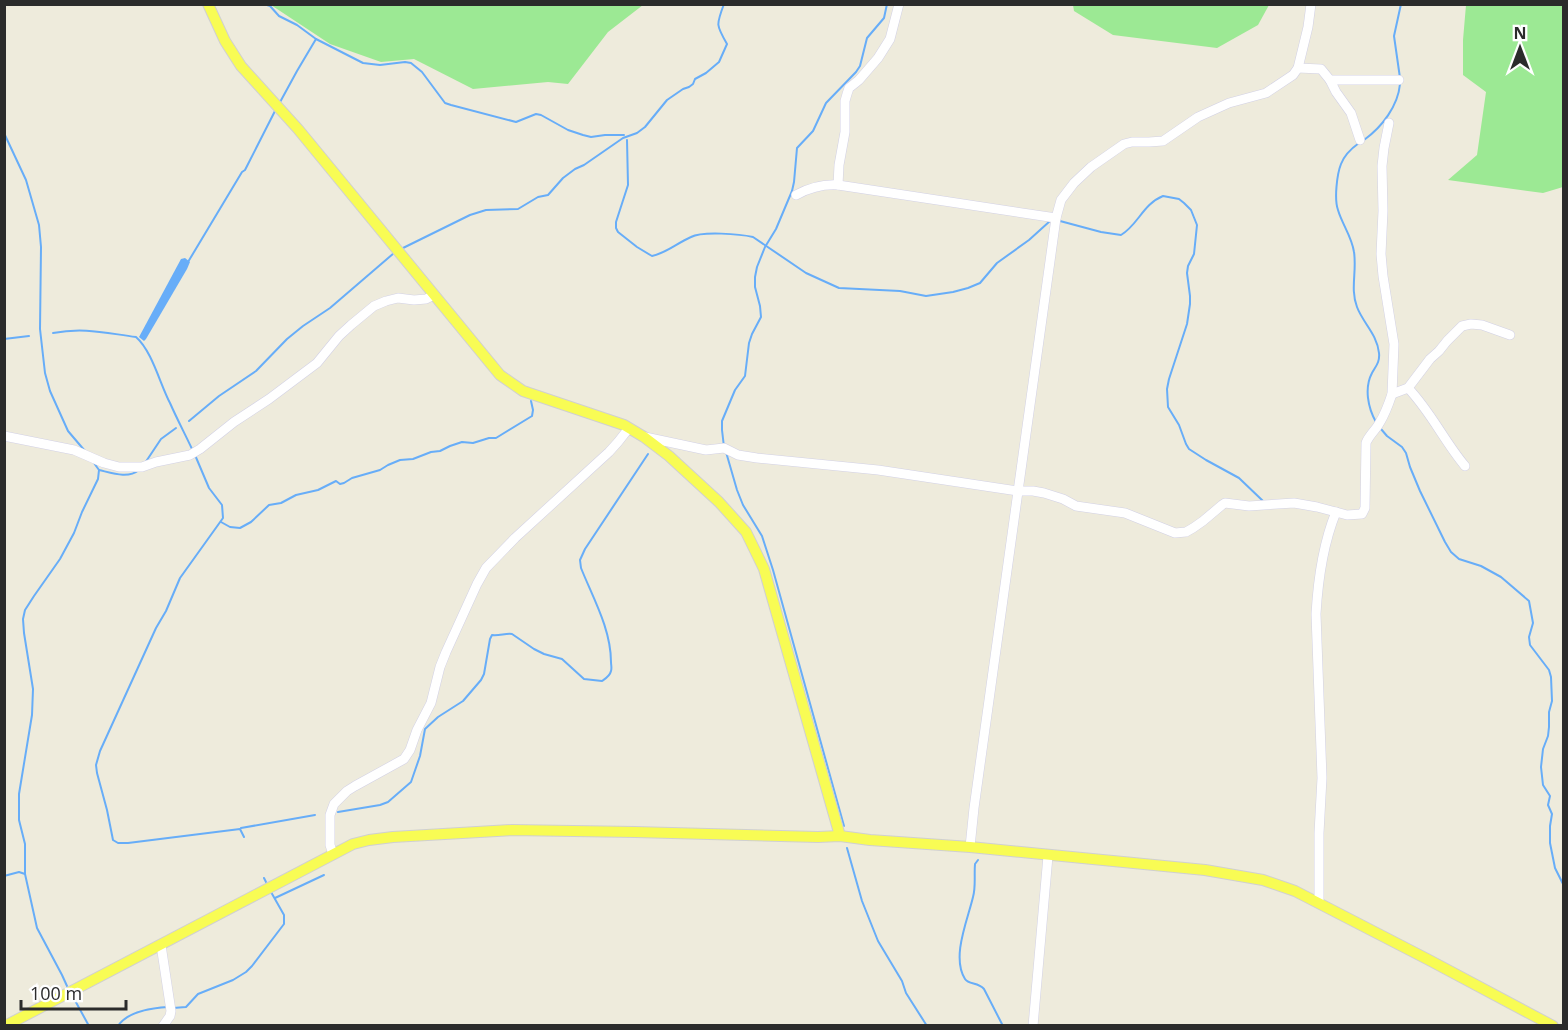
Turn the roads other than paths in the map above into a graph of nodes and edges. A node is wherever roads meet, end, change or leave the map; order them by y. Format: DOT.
graph roads {
  1 [pos="208,4"];
  2 [pos="1311,4"];
  3 [pos="897,8"];
  4 [pos="1298,68"];
  5 [pos="1330,80"];
  6 [pos="1399,80"];
  7 [pos="1389,123"];
  8 [pos="1360,140"];
  9 [pos="838,185"];
  10 [pos="796,195"];
  11 [pos="1056,218"];
  12 [pos="434,296"];
  13 [pos="1510,335"];
  14 [pos="1408,388"];
  15 [pos="1392,394"];
  16 [pos="629,428"];
  17 [pos="4,436"];
  18 [pos="644,437"];
  19 [pos="1465,466"];
  20 [pos="1018,491"];
  21 [pos="1335,512"];
  22 [pos="840,836"];
  23 [pos="970,847"];
  24 [pos="333,854"];
  25 [pos="1048,856"];
  26 [pos="1319,903"];
  27 [pos="161,945"];
  28 [pos="5,1026"];
  29 [pos="163,1026"];
  30 [pos="1033,1026"];
  31 [pos="1553,1026"];
  1 -- 12 [label="main road"];
  2 -- 4 [label="street"];
  3 -- 9 [label="street"];
  4 -- 5 [label="street"];
  4 -- 11 [label="street"];
  5 -- 6 [label="street"];
  5 -- 8 [label="street"];
  7 -- 15 [label="street"];
  9 -- 10 [label="street"];
  9 -- 11 [label="street"];
  11 -- 20 [label="street"];
  12 -- 16 [label="main road"];
  12 -- 17 [label="street"];
  13 -- 14 [label="street"];
  14 -- 15 [label="street"];
  14 -- 19 [label="street"];
  15 -- 21 [label="street"];
  16 -- 18 [label="main road"];
  16 -- 24 [label="street"];
  18 -- 20 [label="street"];
  18 -- 22 [label="main road"];
  20 -- 21 [label="street"];
  20 -- 23 [label="street"];
  21 -- 26 [label="street"];
  22 -- 23 [label="main road"];
  22 -- 24 [label="main road"];
  23 -- 25 [label="main road"];
  24 -- 27 [label="main road"];
  25 -- 26 [label="main road"];
  25 -- 30 [label="street"];
  26 -- 31 [label="main road"];
  27 -- 28 [label="main road"];
  27 -- 29 [label="street"];
}
